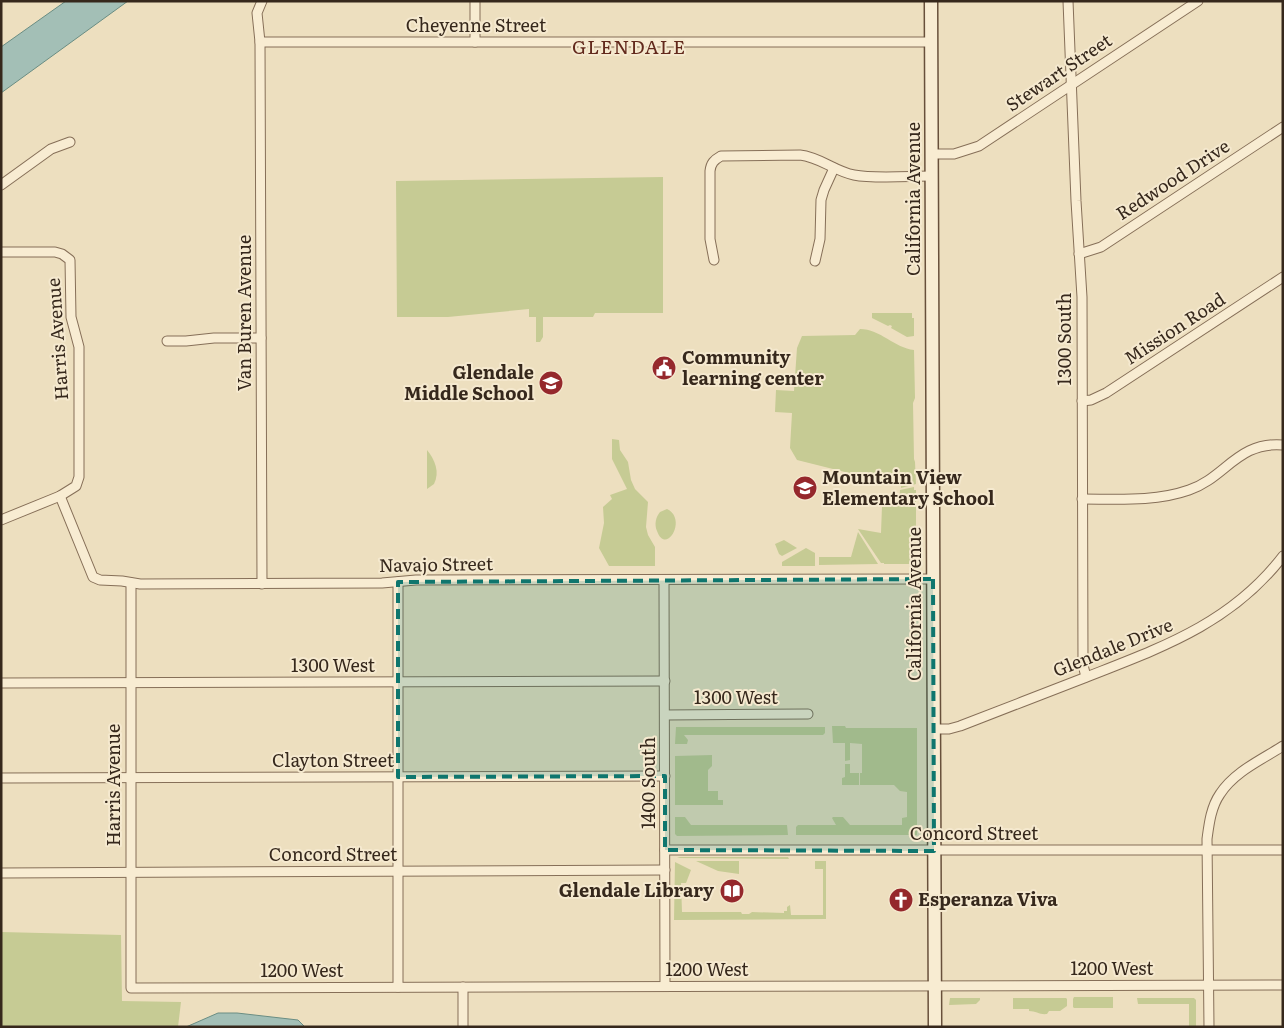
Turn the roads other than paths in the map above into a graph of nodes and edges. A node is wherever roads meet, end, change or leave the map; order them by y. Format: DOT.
graph roads {
  1 [pos="262,1"];
  2 [pos="475,1"];
  3 [pos="931,1"];
  4 [pos="1068,1"];
  5 [pos="1198,1"];
  6 [pos="260,42"];
  7 [pos="475,42"];
  8 [pos="931,42"];
  9 [pos="1071,84"];
  10 [pos="1283,127"];
  11 [pos="70,142"];
  12 [pos="932,154"];
  13 [pos="834,168"];
  14 [pos="932,176"];
  15 [pos="1,185"];
  16 [pos="1,252"];
  17 [pos="1079,254"];
  18 [pos="714,260"];
  19 [pos="815,261"];
  20 [pos="1283,278"];
  21 [pos="261,338"];
  22 [pos="167,340"];
  23 [pos="1082,401"];
  24 [pos="1283,445"];
  25 [pos="60,496"];
  26 [pos="1082,499"];
  27 [pos="1,520"];
  28 [pos="1283,556"];
  29 [pos="933,579"];
  30 [pos="664,580"];
  31 [pos="398,582"];
  32 [pos="131,583"];
  33 [pos="262,584"];
  34 [pos="1086,677"];
  35 [pos="665,681"];
  36 [pos="398,682"];
  37 [pos="1,683"];
  38 [pos="131,683"];
  39 [pos="808,714"];
  40 [pos="664,715"];
  41 [pos="933,730"];
  42 [pos="1283,746"];
  43 [pos="665,776"];
  44 [pos="398,777"];
  45 [pos="1,778"];
  46 [pos="131,778"];
  47 [pos="665,850"];
  48 [pos="1208,850"];
  49 [pos="1283,850"];
  50 [pos="934,851"];
  51 [pos="665,870"];
  52 [pos="398,871"];
  53 [pos="131,872"];
  54 [pos="1,873"];
  55 [pos="1209,985"];
  56 [pos="1283,985"];
  57 [pos="665,986"];
  58 [pos="935,986"];
  59 [pos="398,987"];
  60 [pos="463,987"];
  61 [pos="131,988"];
  62 [pos="463,1027"];
  63 [pos="935,1027"];
  64 [pos="1209,1027"];
  1 -- 6 [label="street, Van Buren Avenue"];
  2 -- 7 [label="street"];
  3 -- 8 [label="main road, California Avenue"];
  4 -- 9 [label="street, 1300 South"];
  5 -- 9 [label="street, Stewart Street"];
  6 -- 7 [label="street, Cheyenne Street"];
  6 -- 21 [label="street, Van Buren Avenue"];
  7 -- 8 [label="street, Cheyenne Street"];
  8 -- 12 [label="main road, California Avenue"];
  9 -- 12 [label="street, Stewart Street"];
  9 -- 17 [label="street, 1300 South"];
  10 -- 17 [label="street, Redwood Drive"];
  11 -- 15 [label="street"];
  12 -- 14 [label="main road, California Avenue"];
  13 -- 14 [label="street"];
  13 -- 18 [label="street"];
  13 -- 19 [label="street"];
  14 -- 29 [label="main road, California Avenue"];
  16 -- 25 [label="street, Harris Avenue"];
  17 -- 23 [label="street, 1300 South"];
  20 -- 23 [label="street, Mission Road"];
  21 -- 22 [label="street"];
  21 -- 33 [label="street, Van Buren Avenue"];
  23 -- 26 [label="street, 1300 South"];
  24 -- 26 [label="street"];
  25 -- 27 [label="street"];
  25 -- 32 [label="street, Navajo Street"];
  26 -- 34 [label="street, 1300 South"];
  28 -- 34 [label="street, Glendale Drive"];
  29 -- 30 [label="street, Navajo Street"];
  29 -- 41 [label="main road, California Avenue"];
  30 -- 31 [label="street, Navajo Street"];
  30 -- 35 [label="street, 1400 South"];
  31 -- 33 [label="street, Navajo Street"];
  31 -- 36 [label="street"];
  32 -- 33 [label="street, Navajo Street"];
  32 -- 38 [label="street, Harris Avenue"];
  34 -- 41 [label="street, Glendale Drive"];
  35 -- 36 [label="street, 1300 West"];
  35 -- 40 [label="street, 1400 South"];
  36 -- 38 [label="street, 1300 West"];
  36 -- 44 [label="street"];
  37 -- 38 [label="street, 1300 West"];
  38 -- 46 [label="street, Harris Avenue"];
  39 -- 40 [label="street, 1300 West"];
  40 -- 43 [label="street, 1400 South"];
  41 -- 50 [label="main road, California Avenue"];
  42 -- 48 [label="street"];
  43 -- 44 [label="street, Clayton Street"];
  43 -- 47 [label="street, 1400 South"];
  44 -- 46 [label="street, Clayton Street"];
  44 -- 52 [label="street"];
  45 -- 46 [label="street, Clayton Street"];
  46 -- 53 [label="street, Harris Avenue"];
  47 -- 50 [label="street, Concord Street"];
  47 -- 51 [label="street, 1400 South"];
  48 -- 49 [label="street, Concord Street"];
  48 -- 50 [label="street, Concord Street"];
  48 -- 55 [label="street"];
  50 -- 58 [label="main road, California Avenue"];
  51 -- 52 [label="street, Concord Street"];
  51 -- 57 [label="street, 1400 South"];
  52 -- 53 [label="street, Concord Street"];
  52 -- 59 [label="street"];
  53 -- 54 [label="street, Concord Street"];
  53 -- 61 [label="street, Harris Avenue"];
  55 -- 56 [label="street, 1200 West"];
  55 -- 58 [label="street, 1200 West"];
  55 -- 64 [label="street"];
  57 -- 58 [label="street, 1200 West"];
  57 -- 60 [label="street, 1200 West"];
  58 -- 63 [label="main road, California Avenue"];
  59 -- 60 [label="street, 1200 West"];
  59 -- 61 [label="street, 1200 West"];
  60 -- 62 [label="street"];
}
